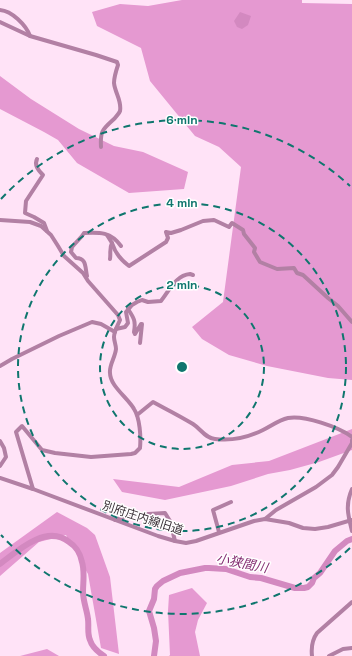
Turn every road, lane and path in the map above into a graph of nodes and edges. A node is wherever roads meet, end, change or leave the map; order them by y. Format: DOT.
graph roads {
  1 [pos="0,10"];
  2 [pos="0,22"];
  3 [pos="30,36"];
  4 [pos="101,147"];
  5 [pos="37,159"];
  6 [pos="0,220"];
  7 [pos="47,231"];
  8 [pos="107,235"];
  9 [pos="112,243"];
  10 [pos="121,246"];
  11 [pos="110,259"];
  12 [pos="193,275"];
  13 [pos="88,281"];
  14 [pos="128,309"];
  15 [pos="352,322"];
  16 [pos="115,330"];
  17 [pos="140,343"];
  18 [pos="0,366"];
  19 [pos="137,415"];
  20 [pos="352,437"];
  21 [pos="352,440"];
  22 [pos="0,441"];
  23 [pos="0,466"];
  24 [pos="0,478"];
  25 [pos="33,489"];
  26 [pos="352,489"];
  27 [pos="231,502"];
  28 [pos="265,519"];
  29 [pos="115,520"];
  30 [pos="350,520"];
  31 [pos="352,531"];
  32 [pos="219,532"];
  33 [pos="176,541"];
  34 [pos="352,602"];
  35 [pos="352,648"];
  36 [pos="312,656"];
  37 [pos="329,656"];
  1 -- 3 [label="street"];
  2 -- 3 [label="street"];
  3 -- 4 [label="street"];
  5 -- 7 [label="street"];
  6 -- 7 [label="street"];
  7 -- 13 [label="street"];
  8 -- 9 [label="street"];
  8 -- 10 [label="street"];
  8 -- 13 [label="street"];
  9 -- 11 [label="street"];
  9 -- 15 [label="street"];
  12 -- 14 [label="street"];
  13 -- 16 [label="street"];
  14 -- 16 [label="street"];
  14 -- 17 [label="street"];
  16 -- 18 [label="street"];
  16 -- 19 [label="street"];
  19 -- 20 [label="street"];
  19 -- 25 [label="street"];
  21 -- 28 [label="street"];
  22 -- 23 [label="street"];
  24 -- 25 [label="street, 別府庄内線旧道"];
  25 -- 29 [label="street, 別府庄内線旧道"];
  26 -- 30 [label="street"];
  27 -- 32 [label="street"];
  28 -- 30 [label="street, 別府庄内線旧道"];
  28 -- 32 [label="street, 別府庄内線旧道"];
  29 -- 33 [label="street, 別府庄内線旧道"];
  29 -- 33 [label="street"];
  30 -- 31 [label="street"];
  32 -- 33 [label="street, 別府庄内線旧道"];
  34 -- 36 [label="street"];
  35 -- 37 [label="street"];
}
